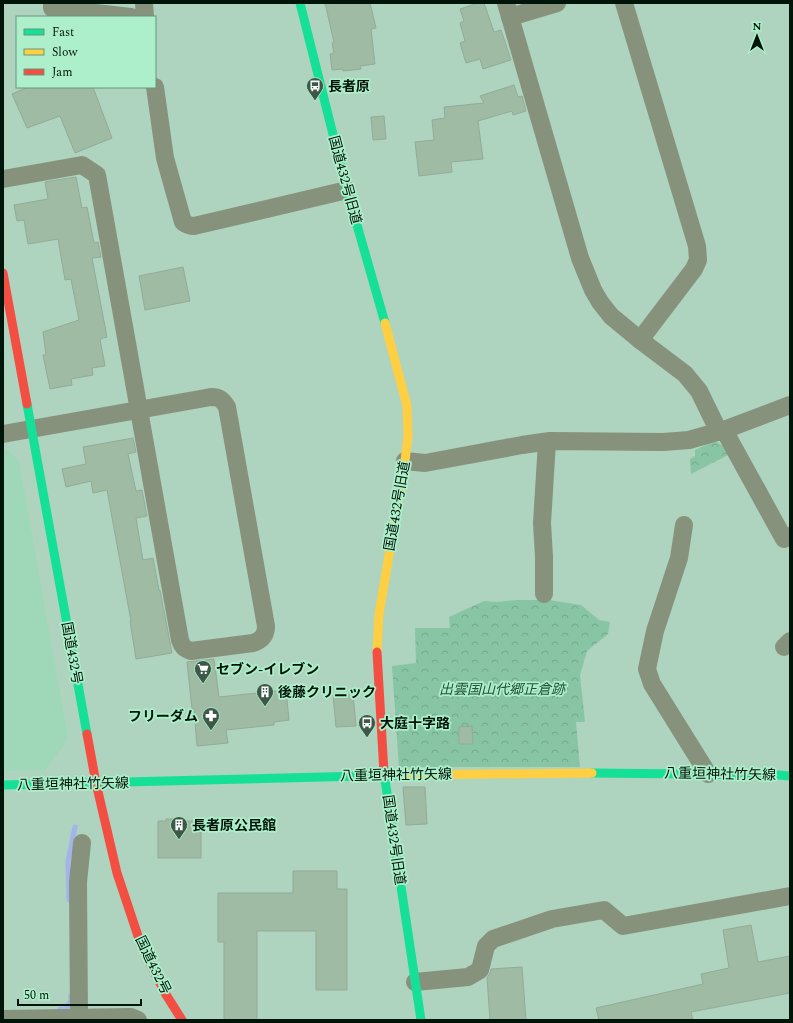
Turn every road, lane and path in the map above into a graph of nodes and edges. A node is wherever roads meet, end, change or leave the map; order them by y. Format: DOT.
graph roads {
  1 [pos="52,3"];
  2 [pos="144,3"];
  3 [pos="300,3"];
  4 [pos="557,3"];
  5 [pos="624,3"];
  6 [pos="508,10"];
  7 [pos="122,16"];
  8 [pos="145,16"];
  9 [pos="155,88"];
  10 [pos="3,179"];
  11 [pos="347,190"];
  12 [pos="3,273"];
  13 [pos="640,340"];
  14 [pos="139,410"];
  15 [pos="788,411"];
  16 [pos="31,429"];
  17 [pos="722,431"];
  18 [pos="3,434"];
  19 [pos="547,442"];
  20 [pos="405,461"];
  21 [pos="684,526"];
  22 [pos="790,536"];
  23 [pos="544,594"];
  24 [pos="708,774"];
  25 [pos="384,775"];
  26 [pos="790,776"];
  27 [pos="96,783"];
  28 [pos="3,785"];
  29 [pos="82,843"];
  30 [pos="790,896"];
  31 [pos="415,982"];
  32 [pos="79,1018"];
  33 [pos="3,1019"];
  34 [pos="138,1020"];
  35 [pos="182,1020"];
  36 [pos="421,1020"];
  1 -- 7 [label="street"];
  2 -- 8 [label="street"];
  3 -- 11 [label="main road, 国道432号旧道"];
  4 -- 6 [label="street"];
  5 -- 13 [label="street"];
  6 -- 13 [label="street"];
  9 -- 11 [label="street"];
  10 -- 14 [label="street"];
  11 -- 20 [label="main road, 国道432号旧道"];
  12 -- 16 [label="main road, 国道432号"];
  13 -- 17 [label="street"];
  14 -- 14 [label="street"];
  14 -- 16 [label="street"];
  15 -- 17 [label="street"];
  16 -- 18 [label="street"];
  16 -- 27 [label="main road, 国道432号"];
  17 -- 19 [label="street"];
  17 -- 22 [label="street"];
  19 -- 20 [label="street"];
  19 -- 23 [label="street"];
  20 -- 25 [label="main road, 国道432号旧道"];
  21 -- 24 [label="street"];
  24 -- 25 [label="main road, 八重垣神社竹矢線"];
  24 -- 26 [label="main road, 八重垣神社竹矢線"];
  25 -- 27 [label="main road, 八重垣神社竹矢線"];
  25 -- 31 [label="main road, 国道432号旧道"];
  27 -- 28 [label="main road, 八重垣神社竹矢線"];
  27 -- 35 [label="main road, 国道432号"];
  29 -- 32 [label="street"];
  30 -- 31 [label="street"];
  31 -- 36 [label="main road, 国道432号旧道"];
  32 -- 33 [label="street"];
  32 -- 34 [label="street"];
}
